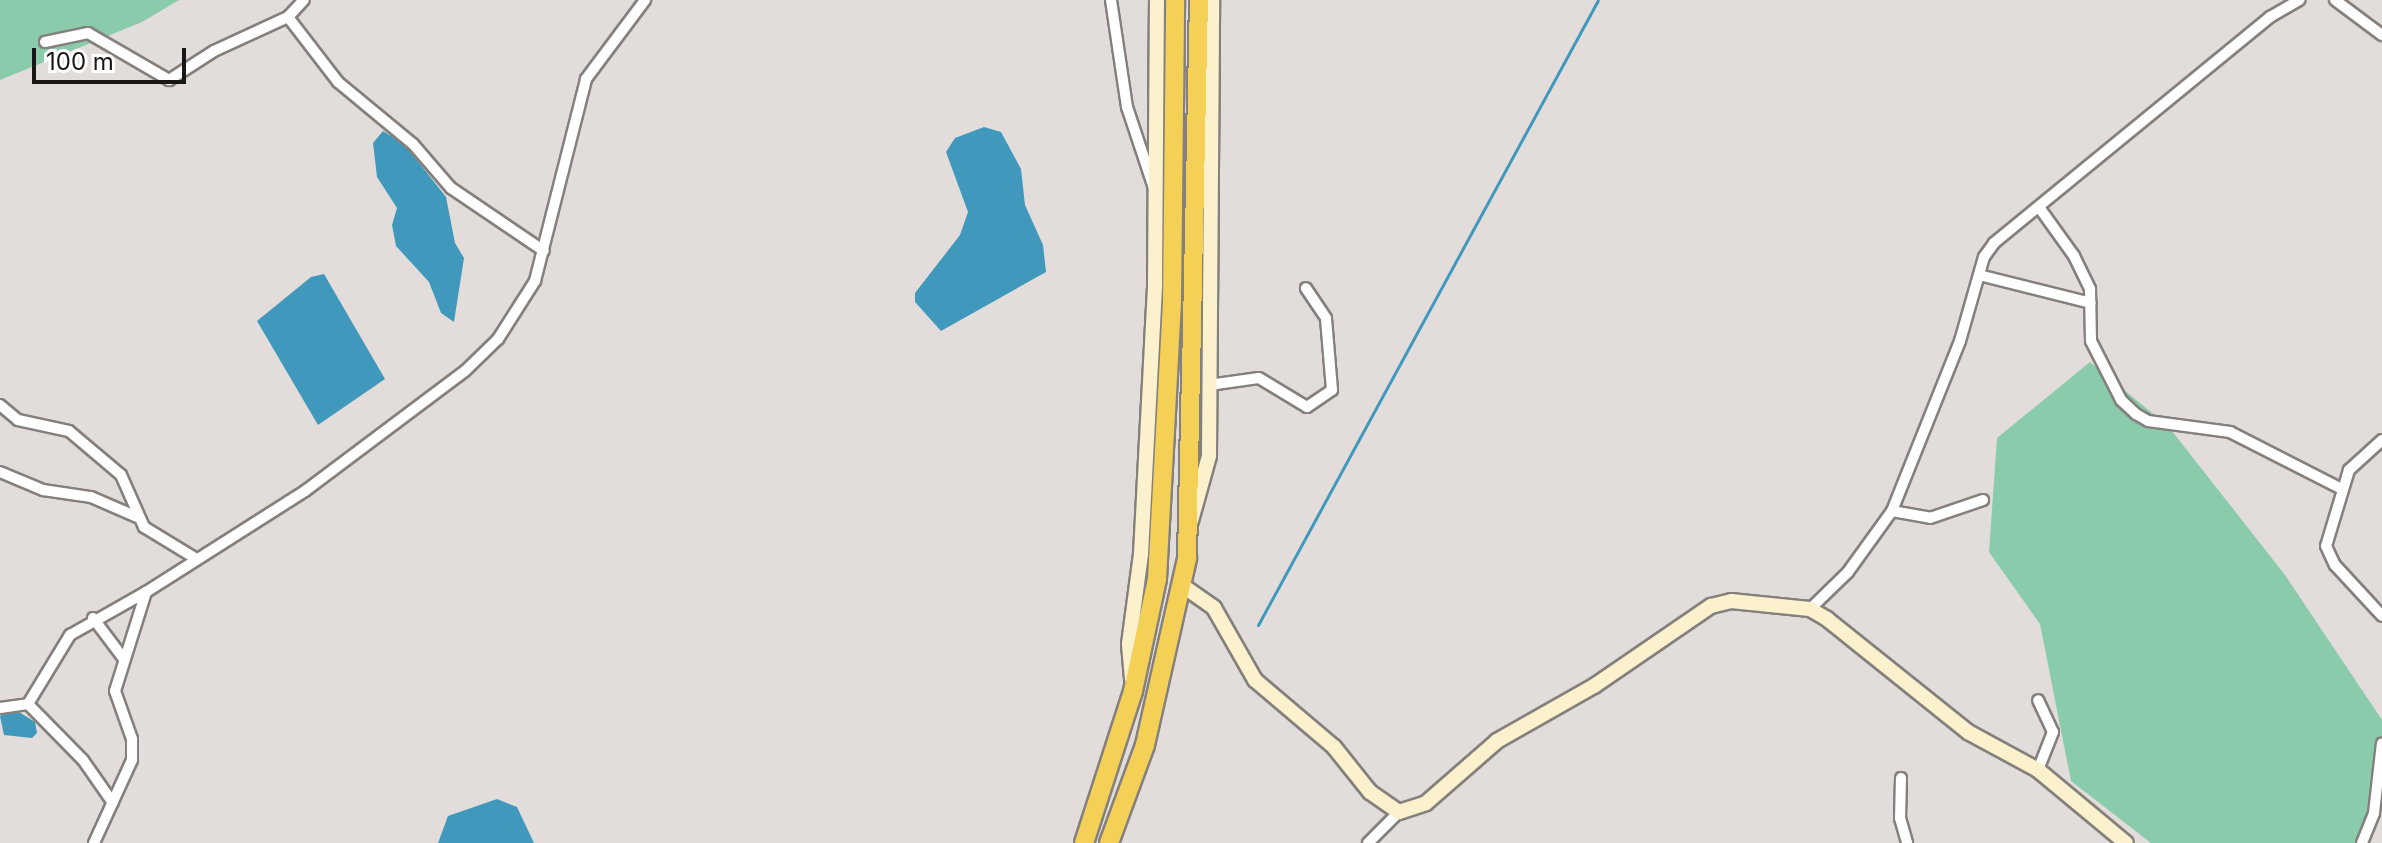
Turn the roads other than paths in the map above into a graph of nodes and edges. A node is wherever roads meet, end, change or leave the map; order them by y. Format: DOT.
graph roads {
  1 [pos="304,0"];
  2 [pos="645,0"];
  3 [pos="1111,0"];
  4 [pos="1157,0"];
  5 [pos="1175,0"];
  6 [pos="1199,0"];
  7 [pos="1212,0"];
  8 [pos="2300,0"];
  9 [pos="2335,0"];
  10 [pos="288,17"];
  11 [pos="2382,35"];
  12 [pos="45,42"];
  13 [pos="1155,190"];
  14 [pos="2041,210"];
  15 [pos="544,251"];
  16 [pos="1979,275"];
  17 [pos="1306,288"];
  18 [pos="2091,303"];
  19 [pos="1209,385"];
  20 [pos="0,405"];
  21 [pos="2382,440"];
  22 [pos="0,472"];
  23 [pos="2340,488"];
  24 [pos="1983,500"];
  25 [pos="1892,511"];
  26 [pos="137,517"];
  27 [pos="1191,521"];
  28 [pos="195,558"];
  29 [pos="1183,586"];
  30 [pos="146,592"];
  31 [pos="1810,609"];
  32 [pos="2382,616"];
  33 [pos="93,618"];
  34 [pos="124,659"];
  35 [pos="1133,691"];
  36 [pos="2038,700"];
  37 [pos="28,704"];
  38 [pos="0,708"];
  39 [pos="2382,743"];
  40 [pos="2038,770"];
  41 [pos="1901,778"];
  42 [pos="113,803"];
  43 [pos="1399,812"];
  44 [pos="2110,839"];
  45 [pos="94,843"];
  46 [pos="1084,843"];
  47 [pos="1109,843"];
  48 [pos="1368,843"];
  49 [pos="1907,843"];
  50 [pos="2126,843"];
  51 [pos="2362,843"];
  1 -- 10 [label="street"];
  2 -- 15 [label="street"];
  3 -- 13 [label="street"];
  4 -- 13 [label="street"];
  5 -- 35 [label="highway"];
  6 -- 27 [label="highway"];
  7 -- 19 [label="street"];
  8 -- 14 [label="street"];
  9 -- 11 [label="street"];
  10 -- 12 [label="street"];
  10 -- 15 [label="street"];
  13 -- 35 [label="street"];
  14 -- 16 [label="street"];
  14 -- 18 [label="street"];
  15 -- 28 [label="street"];
  16 -- 18 [label="street"];
  16 -- 25 [label="street"];
  17 -- 19 [label="street"];
  18 -- 23 [label="street"];
  19 -- 27 [label="street"];
  20 -- 26 [label="street"];
  21 -- 23 [label="street"];
  22 -- 26 [label="street"];
  23 -- 32 [label="street"];
  24 -- 25 [label="street"];
  25 -- 31 [label="street"];
  26 -- 28 [label="street"];
  27 -- 29 [label="highway"];
  28 -- 30 [label="street"];
  29 -- 43 [label="street"];
  29 -- 47 [label="highway"];
  30 -- 33 [label="street"];
  30 -- 34 [label="street"];
  31 -- 40 [label="street"];
  31 -- 43 [label="street"];
  33 -- 34 [label="street"];
  33 -- 37 [label="street"];
  34 -- 42 [label="street"];
  35 -- 46 [label="highway"];
  36 -- 40 [label="street"];
  37 -- 38 [label="street"];
  37 -- 42 [label="street"];
  39 -- 51 [label="street"];
  40 -- 44 [label="street"];
  41 -- 49 [label="street"];
  42 -- 45 [label="street"];
  43 -- 48 [label="street"];
  44 -- 50 [label="street"];
}
